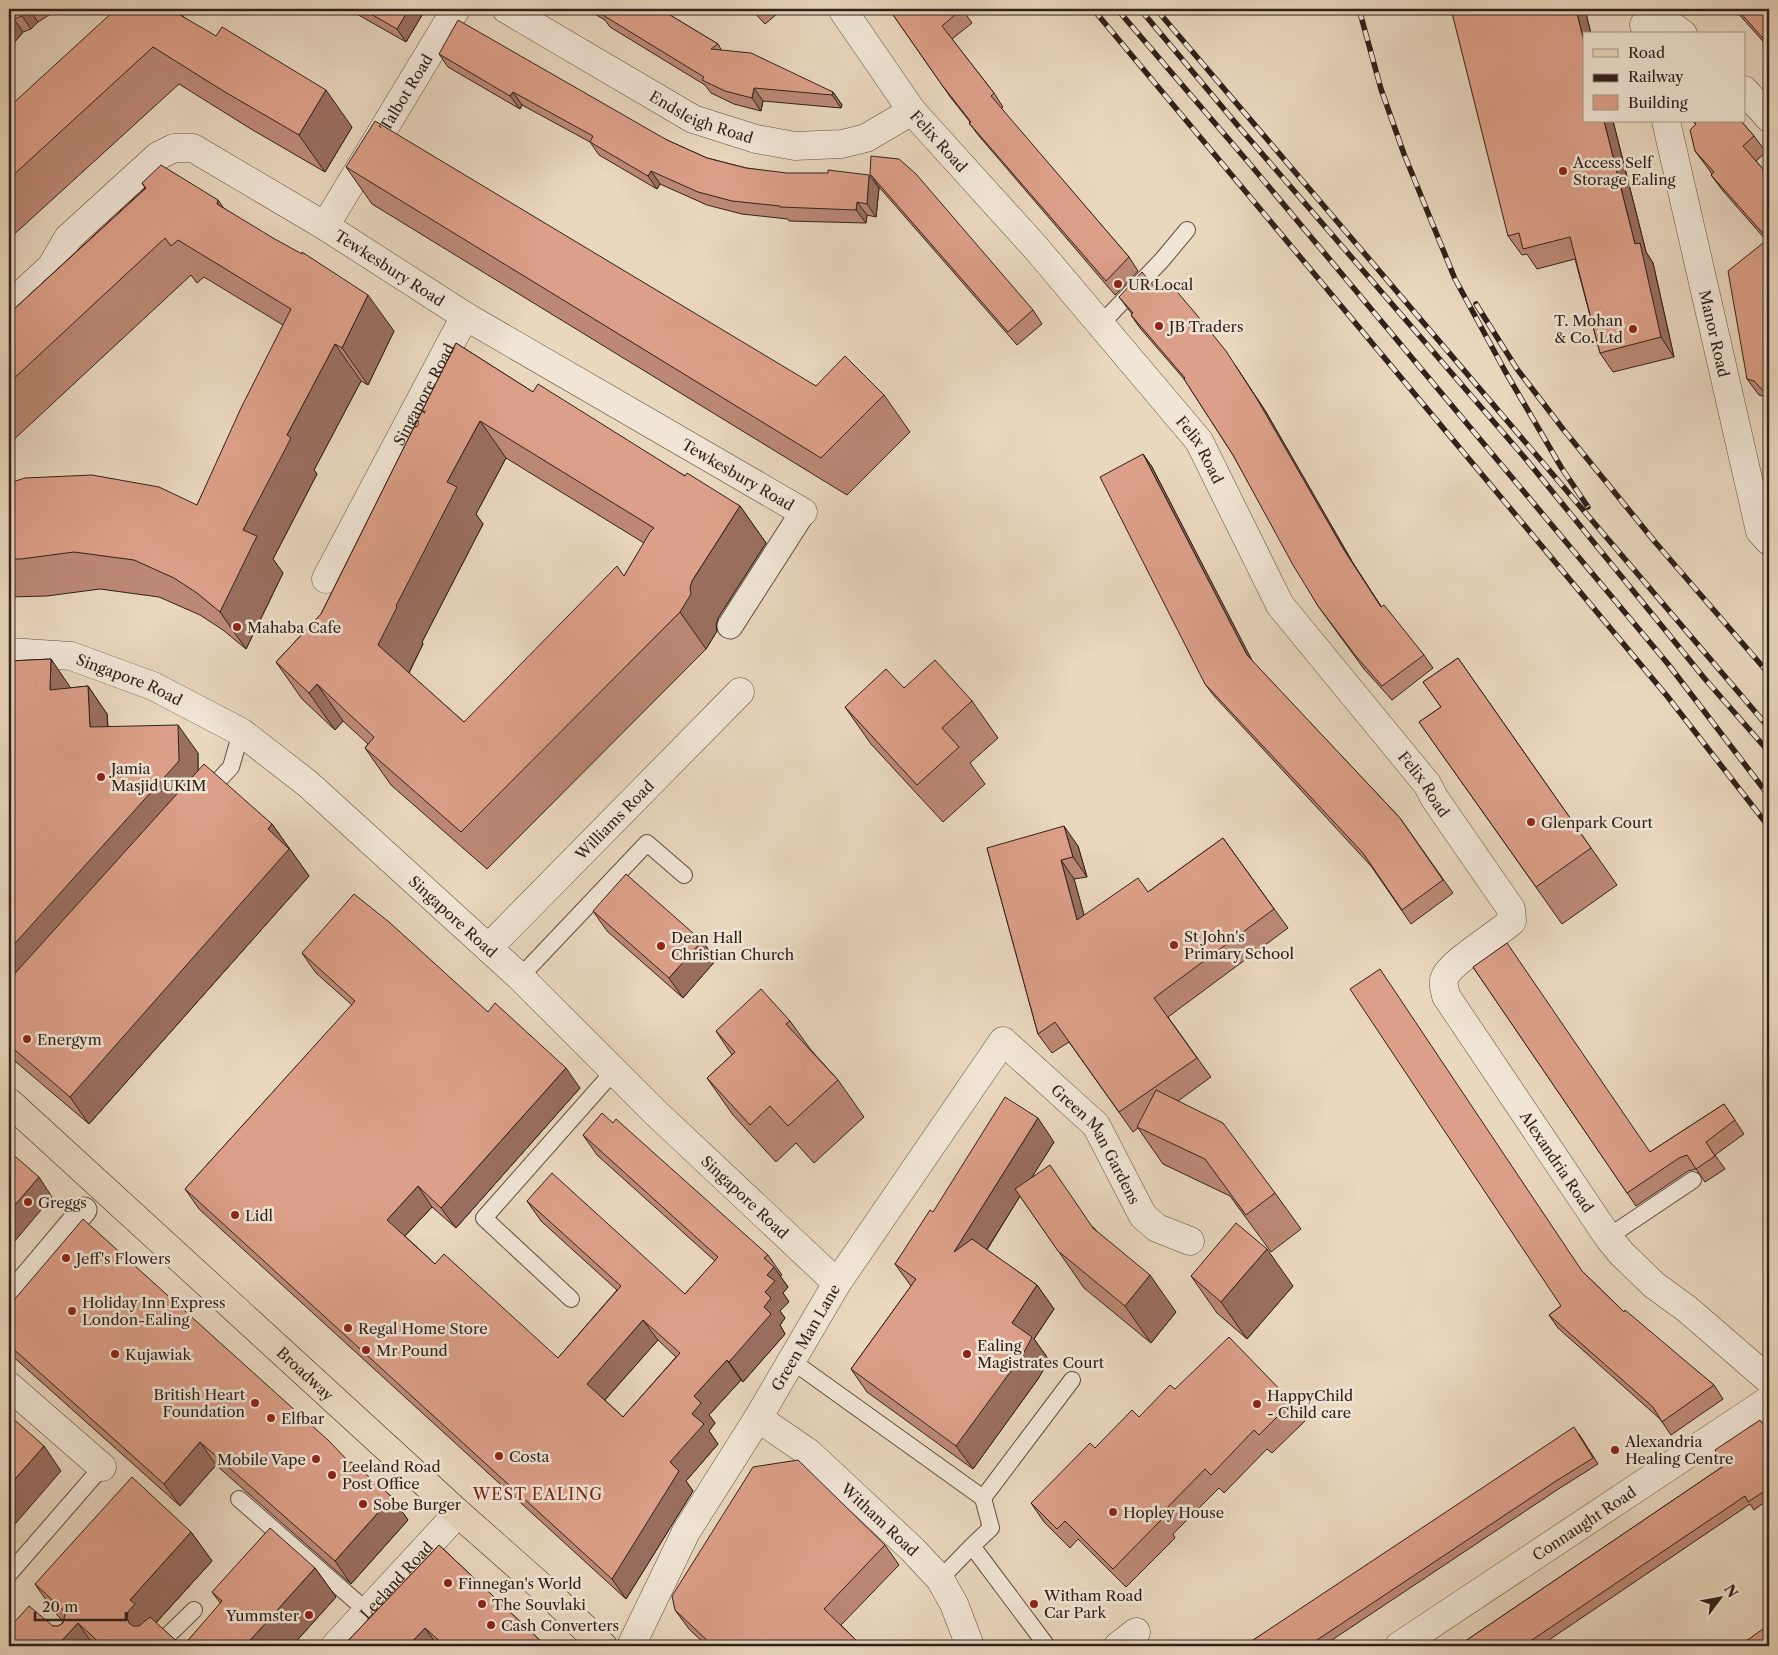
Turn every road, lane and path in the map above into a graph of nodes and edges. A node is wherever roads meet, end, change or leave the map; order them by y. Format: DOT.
graph roads {
  1 [pos="456,9"];
  2 [pos="506,9"];
  3 [pos="842,9"];
  4 [pos="1644,22"];
  5 [pos="1680,32"];
  6 [pos="1746,92"];
  7 [pos="912,111"];
  8 [pos="1769,118"];
  9 [pos="1666,122"];
  10 [pos="325,226"];
  11 [pos="1187,230"];
  12 [pos="9,306"];
  13 [pos="464,316"];
  14 [pos="1101,324"];
  15 [pos="803,512"];
  16 [pos="1769,541"];
  17 [pos="326,579"];
  18 [pos="730,626"];
  19 [pos="9,652"];
  20 [pos="740,692"];
  21 [pos="241,732"];
  22 [pos="198,803"];
  23 [pos="684,875"];
  24 [pos="1512,921"];
  25 [pos="488,948"];
  26 [pos="520,977"];
  27 [pos="1003,1041"];
  28 [pos="614,1071"];
  29 [pos="9,1102"];
  30 [pos="1694,1180"];
  31 [pos="84,1210"];
  32 [pos="1608,1237"];
  33 [pos="1190,1241"];
  34 [pos="837,1283"];
  35 [pos="571,1298"];
  36 [pos="9,1299"];
  37 [pos="792,1361"];
  38 [pos="1072,1380"];
  39 [pos="1769,1380"];
  40 [pos="9,1386"];
  41 [pos="1769,1400"];
  42 [pos="758,1418"];
  43 [pos="102,1467"];
  44 [pos="983,1498"];
  45 [pos="239,1499"];
  46 [pos="458,1513"];
  47 [pos="972,1546"];
  48 [pos="9,1574"];
  49 [pos="940,1579"];
  50 [pos="194,1610"];
  51 [pos="368,1612"];
  52 [pos="157,1646"];
  53 [pos="335,1646"];
  54 [pos="603,1646"];
  55 [pos="631,1646"];
  56 [pos="970,1646"];
  57 [pos="1047,1646"];
  58 [pos="1399,1646"];
  1 -- 10 [label="street, Talbot Road"];
  2 -- 7 [label="street, Endsleigh Road"];
  3 -- 7 [label="street, Felix Road"];
  4 -- 5 [label="street"];
  6 -- 8 [label="street"];
  7 -- 14 [label="street, Felix Road"];
  9 -- 16 [label="street, Manor Road"];
  10 -- 12 [label="street, Tewkesbury Road"];
  10 -- 13 [label="street, Tewkesbury Road"];
  11 -- 14 [label="lane"];
  13 -- 15 [label="street, Tewkesbury Road"];
  13 -- 17 [label="street, Singapore Road"];
  14 -- 24 [label="street, Felix Road"];
  15 -- 18 [label="street"];
  19 -- 21 [label="street, Singapore Road"];
  20 -- 25 [label="street, Williams Road"];
  21 -- 22 [label="lane"];
  21 -- 25 [label="street, Singapore Road"];
  23 -- 26 [label="lane"];
  24 -- 32 [label="street, Alexandria Road"];
  25 -- 26 [label="street, Singapore Road"];
  26 -- 28 [label="street, Singapore Road"];
  27 -- 33 [label="street, Green Man Gardens"];
  27 -- 34 [label="street, Green Man Lane"];
  28 -- 34 [label="street, Singapore Road"];
  28 -- 35 [label="lane"];
  29 -- 46 [label="main road, Broadway"];
  30 -- 32 [label="lane"];
  31 -- 36 [label="street"];
  32 -- 39 [label="street, Alexandria Road"];
  34 -- 37 [label="street, Green Man Lane"];
  37 -- 42 [label="street, Green Man Lane"];
  37 -- 44 [label="lane"];
  38 -- 44 [label="lane"];
  40 -- 43 [label="street"];
  41 -- 58 [label="street, Connaught Road"];
  42 -- 49 [label="street, Witham Road"];
  42 -- 55 [label="street, Green Man Lane"];
  43 -- 48 [label="lane"];
  44 -- 47 [label="lane"];
  45 -- 51 [label="lane"];
  46 -- 51 [label="street, Leeland Road"];
  46 -- 54 [label="main road, Broadway"];
  47 -- 49 [label="lane"];
  47 -- 57 [label="lane"];
  49 -- 56 [label="street, Witham Road"];
  50 -- 52 [label="lane"];
  51 -- 53 [label="street, Leeland Road"];
}
